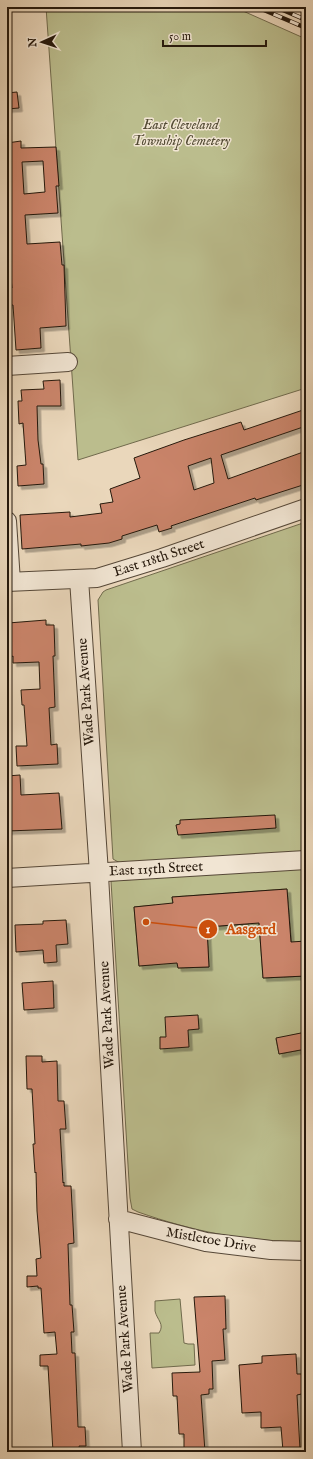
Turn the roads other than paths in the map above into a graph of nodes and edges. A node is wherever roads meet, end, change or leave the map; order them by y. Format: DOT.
graph roads {
  1 [pos="68,362"];
  2 [pos="7,366"];
  3 [pos="306,508"];
  4 [pos="7,521"];
  5 [pos="78,579"];
  6 [pos="9,582"];
  7 [pos="306,860"];
  8 [pos="98,872"];
  9 [pos="7,878"];
  10 [pos="118,1219"];
  11 [pos="306,1251"];
  12 [pos="132,1452"];
  1 -- 2 [label="street"];
  3 -- 5 [label="street, East 118th Street"];
  4 -- 6 [label="street"];
  5 -- 6 [label="street, East 118th Street"];
  5 -- 8 [label="street, Wade Park Avenue"];
  7 -- 8 [label="street, East 115th Street"];
  8 -- 9 [label="street, East 115th Street"];
  8 -- 10 [label="street, Wade Park Avenue"];
  10 -- 11 [label="street, Mistletoe Drive"];
  10 -- 12 [label="street, Wade Park Avenue"];
}
